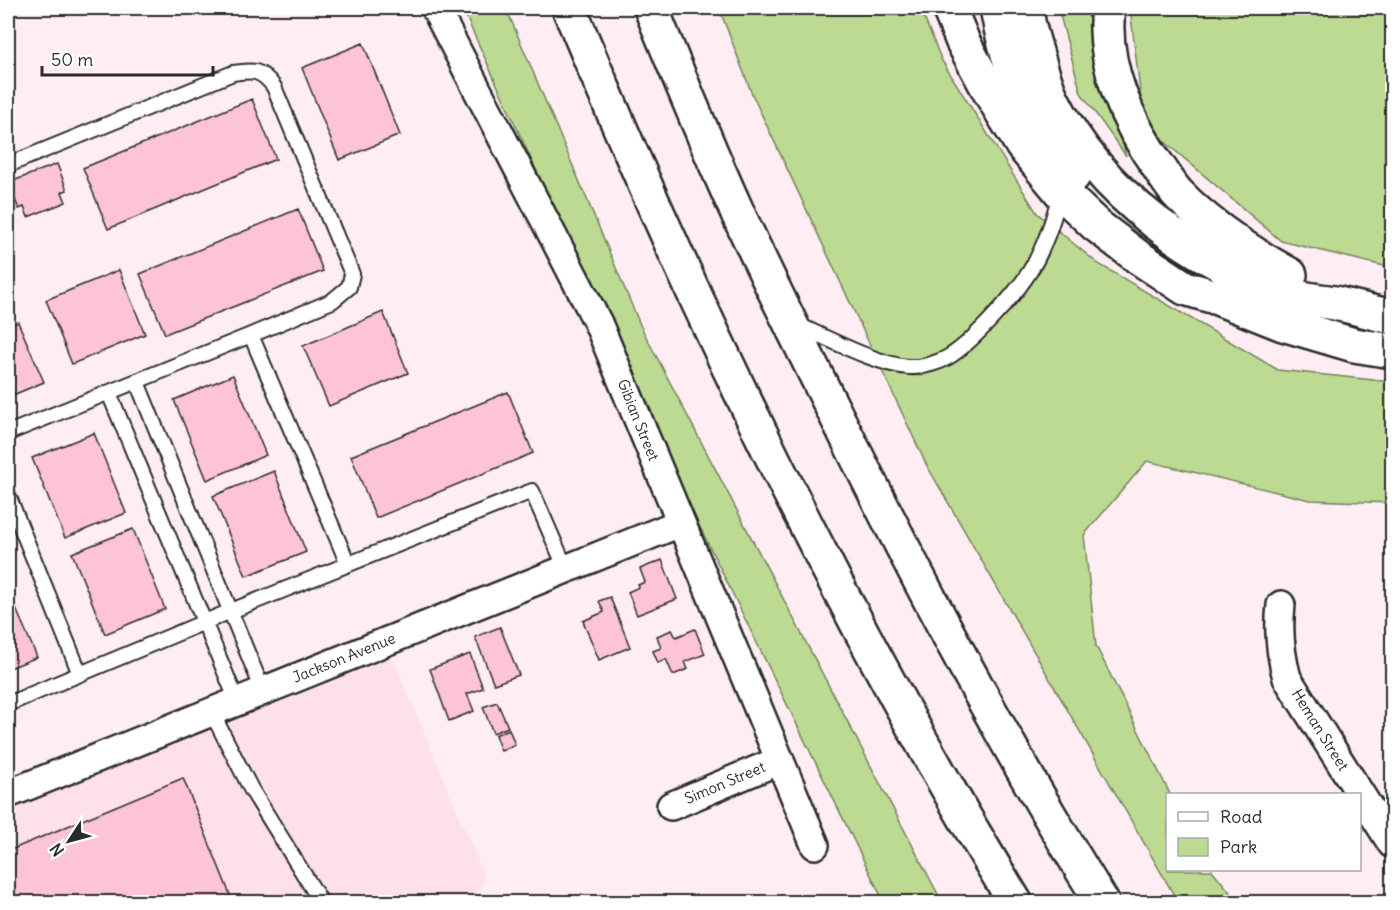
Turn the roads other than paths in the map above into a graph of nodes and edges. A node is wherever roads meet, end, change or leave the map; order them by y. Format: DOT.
graph roads {
  1 [pos="435,8"];
  2 [pos="569,8"];
  3 [pos="651,8"];
  4 [pos="949,8"];
  5 [pos="997,8"];
  6 [pos="1026,8"];
  7 [pos="1108,8"];
  8 [pos="8,165"];
  9 [pos="1061,192"];
  10 [pos="1215,297"];
  11 [pos="1338,303"];
  12 [pos="1392,317"];
  13 [pos="789,321"];
  14 [pos="251,335"];
  15 [pos="1392,351"];
  16 [pos="137,382"];
  17 [pos="108,393"];
  18 [pos="8,433"];
  19 [pos="8,495"];
  20 [pos="680,523"];
  21 [pos="348,564"];
  22 [pos="566,569"];
  23 [pos="1281,605"];
  24 [pos="231,611"];
  25 [pos="205,622"];
  26 [pos="80,674"];
  27 [pos="263,691"];
  28 [pos="237,701"];
  29 [pos="8,704"];
  30 [pos="212,711"];
  31 [pos="780,760"];
  32 [pos="8,794"];
  33 [pos="671,806"];
  34 [pos="1384,814"];
  35 [pos="1392,844"];
  36 [pos="815,845"];
  37 [pos="321,903"];
  38 [pos="1015,903"];
  39 [pos="1102,903"];
  1 -- 20 [label="street, Gibian Street"];
  2 -- 38 [label="highway"];
  3 -- 13 [label="highway"];
  4 -- 9 [label="highway"];
  5 -- 10 [label="highway"];
  6 -- 11 [label="highway"];
  7 -- 11 [label="highway"];
  8 -- 14 [label="lane"];
  9 -- 10 [label="highway"];
  9 -- 13 [label="lane"];
  10 -- 15 [label="highway"];
  11 -- 12 [label="highway"];
  13 -- 39 [label="highway"];
  14 -- 16 [label="lane"];
  14 -- 21 [label="lane"];
  16 -- 17 [label="lane"];
  16 -- 24 [label="lane"];
  17 -- 18 [label="lane"];
  17 -- 25 [label="lane"];
  19 -- 26 [label="lane"];
  20 -- 22 [label="street, Jackson Avenue"];
  20 -- 31 [label="street, Gibian Street"];
  21 -- 22 [label="lane"];
  21 -- 24 [label="lane"];
  22 -- 27 [label="street, Jackson Avenue"];
  23 -- 34 [label="street, Heman Street"];
  24 -- 25 [label="lane"];
  24 -- 27 [label="lane"];
  25 -- 26 [label="lane"];
  25 -- 28 [label="lane"];
  26 -- 29 [label="lane"];
  27 -- 28 [label="street, Jackson Avenue"];
  28 -- 30 [label="street, Jackson Avenue"];
  30 -- 32 [label="street, Jackson Avenue"];
  30 -- 37 [label="lane"];
  31 -- 33 [label="street, Simon Street"];
  31 -- 36 [label="street, Gibian Street"];
  34 -- 35 [label="street, Heman Street"];
}
